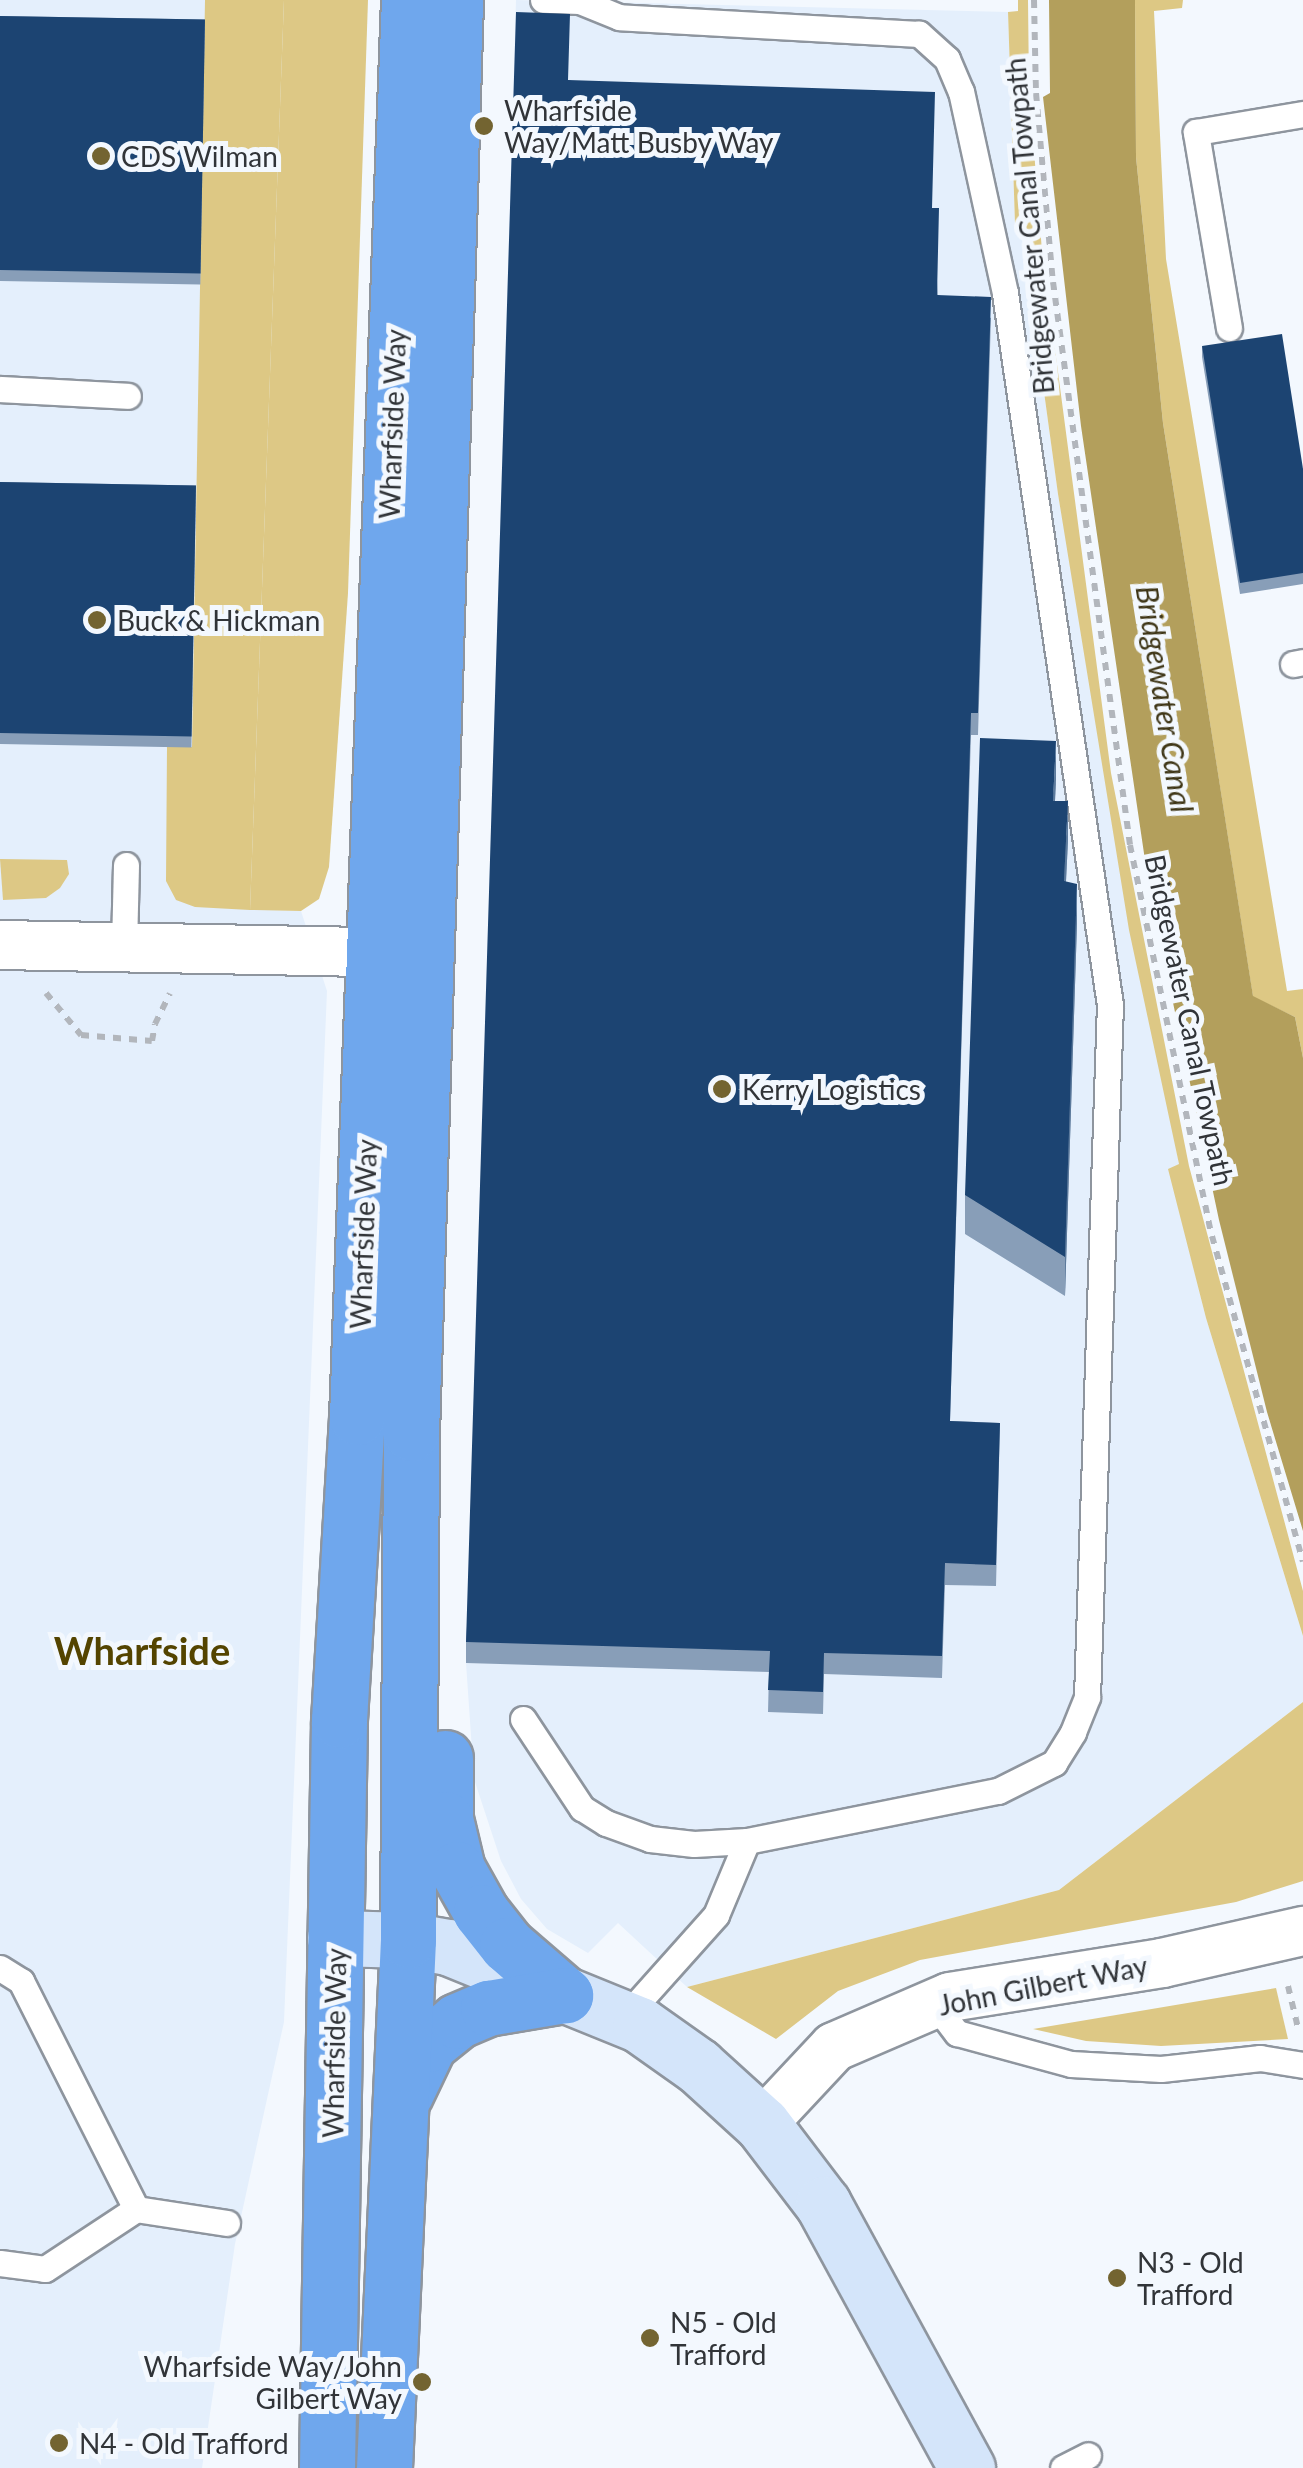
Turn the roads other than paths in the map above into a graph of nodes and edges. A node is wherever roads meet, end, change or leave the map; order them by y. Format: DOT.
graph roads {
  1 [pos="409,0"];
  2 [pos="456,0"];
  3 [pos="543,0"];
  4 [pos="1303,114"];
  5 [pos="1229,328"];
  6 [pos="0,389"];
  7 [pos="128,396"];
  8 [pos="126,865"];
  9 [pos="0,946"];
  10 [pos="124,947"];
  11 [pos="371,951"];
  12 [pos="429,954"];
  13 [pos="412,1494"];
  14 [pos="523,1720"];
  15 [pos="747,1841"];
  16 [pos="1303,1931"];
  17 [pos="335,1938"];
  18 [pos="408,1940"];
  19 [pos="0,1968"];
  20 [pos="565,1994"];
  21 [pos="934,2003"];
  22 [pos="624,2018"];
  23 [pos="1303,2065"];
  24 [pos="404,2097"];
  25 [pos="762,2124"];
  26 [pos="136,2210"];
  27 [pos="227,2222"];
  28 [pos="0,2263"];
  29 [pos="1088,2454"];
  30 [pos="327,2468"];
  31 [pos="384,2468"];
  32 [pos="967,2468"];
  33 [pos="1062,2468"];
  1 -- 11 [label="highway, Wharfside Way"];
  2 -- 12 [label="highway, Wharfside Way"];
  3 -- 15 [label="lane"];
  4 -- 5 [label="lane"];
  6 -- 7 [label="lane"];
  8 -- 10 [label="lane"];
  9 -- 10 [label="street"];
  10 -- 11 [label="street"];
  11 -- 12 [label="street"];
  11 -- 17 [label="highway, Wharfside Way"];
  12 -- 13 [label="highway, Wharfside Way"];
  13 -- 18 [label="highway, Wharfside Way"];
  13 -- 20 [label="highway"];
  14 -- 15 [label="lane"];
  15 -- 22 [label="lane"];
  16 -- 21 [label="street, John Gilbert Way"];
  17 -- 18 [label="street"];
  17 -- 30 [label="highway, Wharfside Way"];
  18 -- 20 [label="street"];
  18 -- 24 [label="highway, Wharfside Way"];
  19 -- 26 [label="lane"];
  20 -- 22 [label="street"];
  20 -- 24 [label="highway"];
  21 -- 23 [label="lane"];
  21 -- 25 [label="street, John Gilbert Way"];
  22 -- 25 [label="street"];
  24 -- 31 [label="highway, Wharfside Way"];
  25 -- 32 [label="street"];
  26 -- 27 [label="lane"];
  26 -- 28 [label="lane"];
  29 -- 33 [label="lane"];
}
